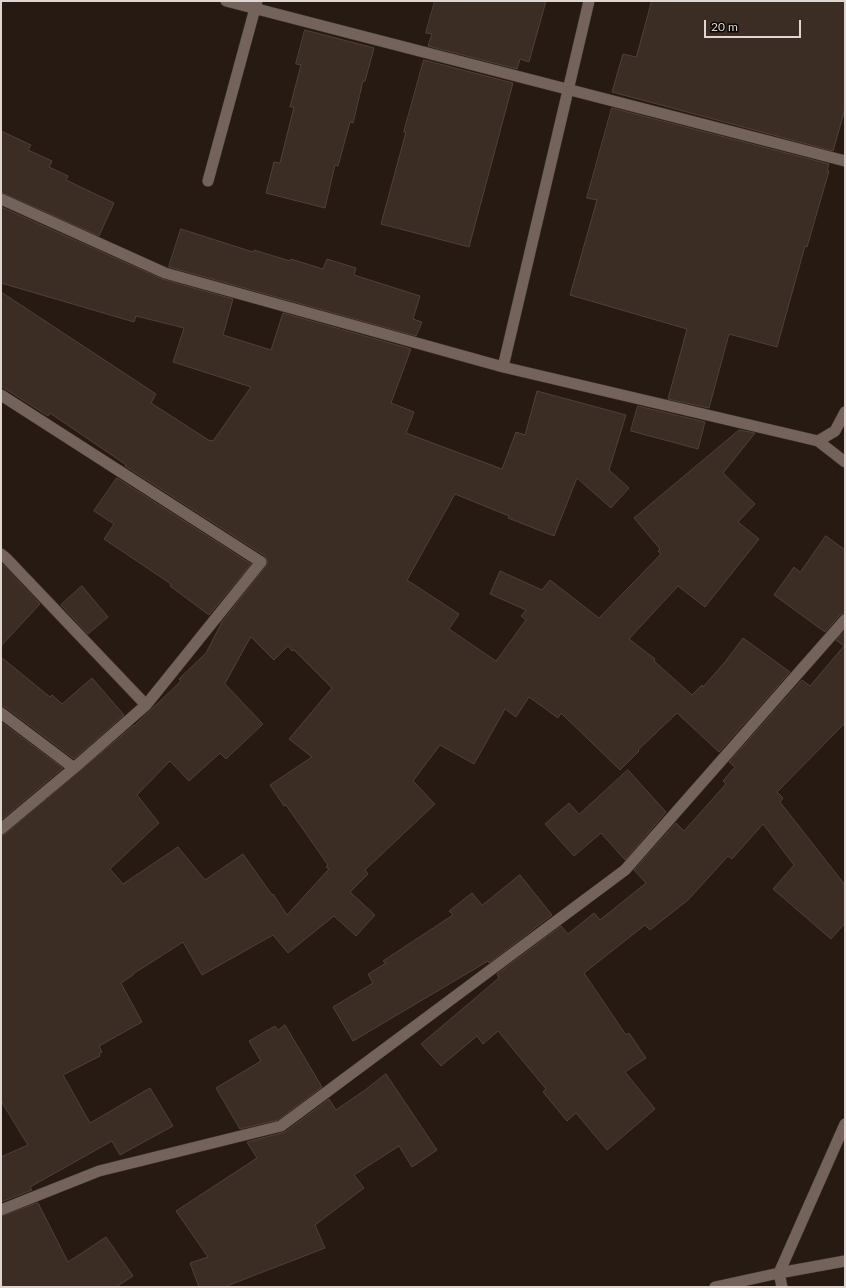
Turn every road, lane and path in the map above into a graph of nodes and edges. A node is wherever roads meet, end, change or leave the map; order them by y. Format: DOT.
graph roads {
  1 [pos="226,1"];
  2 [pos="589,1"];
  3 [pos="256,5"];
  4 [pos="569,89"];
  5 [pos="845,161"];
  6 [pos="208,181"];
  7 [pos="1,199"];
  8 [pos="503,367"];
  9 [pos="1,395"];
  10 [pos="845,412"];
  11 [pos="818,441"];
  12 [pos="845,462"];
  13 [pos="1,554"];
  14 [pos="845,620"];
  15 [pos="146,705"];
  16 [pos="1,713"];
  17 [pos="74,768"];
  18 [pos="1,829"];
  19 [pos="845,1124"];
  20 [pos="1,1210"];
  21 [pos="845,1261"];
  22 [pos="779,1273"];
  23 [pos="716,1287"];
  24 [pos="782,1287"];
  1 -- 3 [label="street"];
  2 -- 4 [label="street"];
  3 -- 4 [label="street"];
  3 -- 6 [label="street"];
  4 -- 5 [label="street"];
  4 -- 8 [label="street"];
  7 -- 8 [label="street"];
  8 -- 11 [label="street"];
  9 -- 15 [label="street"];
  10 -- 11 [label="street"];
  11 -- 12 [label="street"];
  13 -- 15 [label="street"];
  14 -- 20 [label="street"];
  15 -- 17 [label="street"];
  16 -- 17 [label="street"];
  17 -- 18 [label="street"];
  19 -- 22 [label="street"];
  21 -- 22 [label="street"];
  22 -- 23 [label="street"];
  22 -- 24 [label="street"];
}
